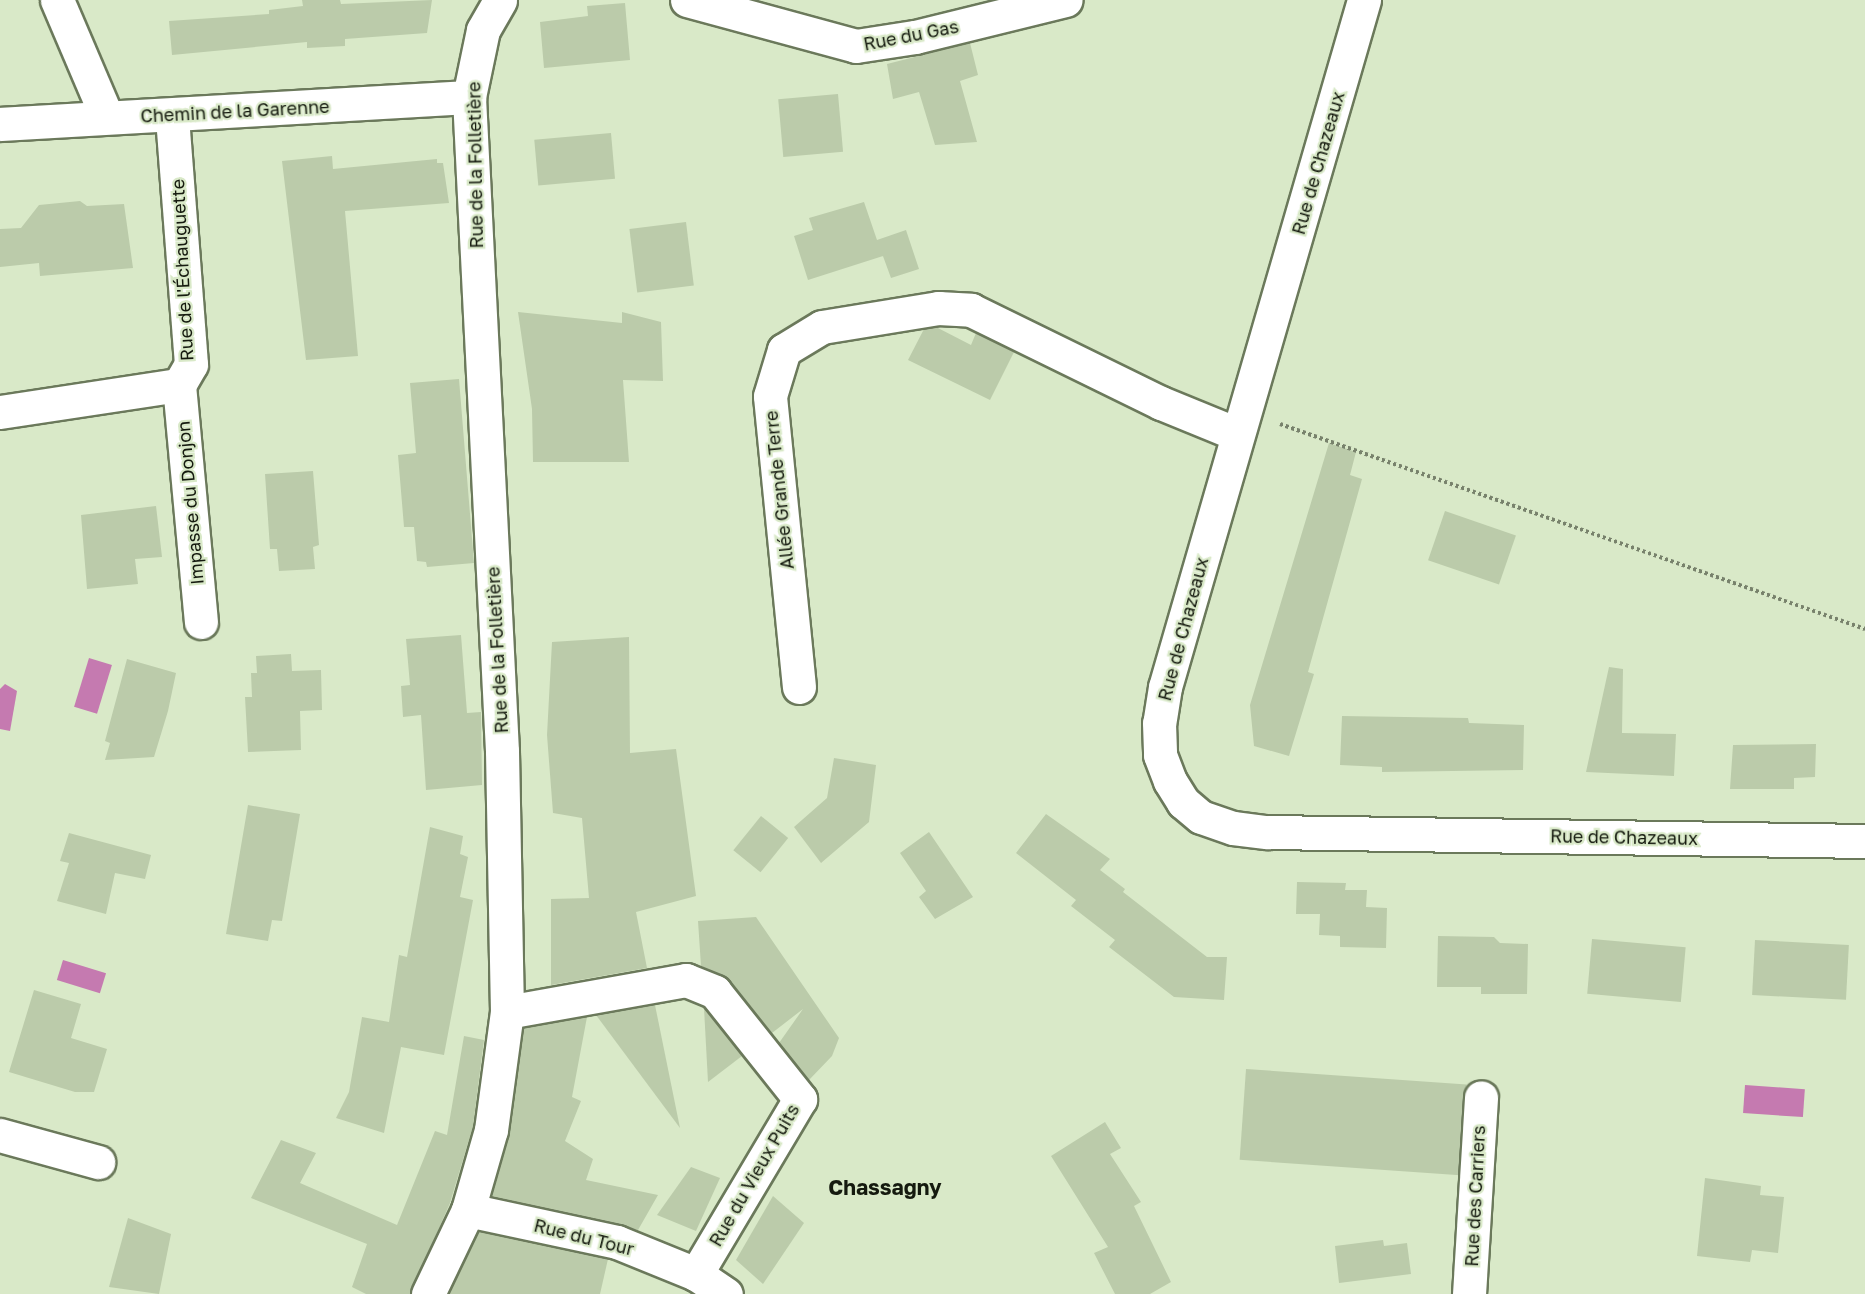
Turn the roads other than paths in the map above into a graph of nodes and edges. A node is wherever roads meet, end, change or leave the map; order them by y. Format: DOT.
graph roads {
  1 [pos="57,0"];
  2 [pos="500,0"];
  3 [pos="687,0"];
  4 [pos="1066,0"];
  5 [pos="1364,0"];
  6 [pos="470,97"];
  7 [pos="172,116"];
  8 [pos="107,117"];
  9 [pos="0,124"];
  10 [pos="179,385"];
  11 [pos="0,412"];
  12 [pos="1237,434"];
  13 [pos="201,622"];
  14 [pos="799,687"];
  15 [pos="1865,841"];
  16 [pos="507,1012"];
  17 [pos="1480,1097"];
  18 [pos="0,1135"];
  19 [pos="98,1162"];
  20 [pos="468,1210"];
  21 [pos="696,1274"];
  22 [pos="428,1294"];
  23 [pos="726,1294"];
  24 [pos="1469,1294"];
  1 -- 8 [label="street"];
  2 -- 6 [label="street, Rue de la Folletière"];
  3 -- 4 [label="street, Rue du Gas"];
  5 -- 12 [label="street, Rue de Chazeaux"];
  6 -- 7 [label="street, Chemin de la Garenne"];
  6 -- 16 [label="street, Rue de la Folletière"];
  7 -- 8 [label="street, Chemin de la Garenne"];
  7 -- 10 [label="street, Rue de l'Échauguette"];
  8 -- 9 [label="street, Chemin de la Garenne"];
  10 -- 11 [label="street, Rue de l'Échauguette"];
  10 -- 13 [label="street, Impasse du Donjon"];
  12 -- 14 [label="street, Allée Grande Terre"];
  12 -- 15 [label="street, Rue de Chazeaux"];
  16 -- 20 [label="street, Rue de la Folletière"];
  16 -- 21 [label="street, Rue du Vieux Puits"];
  17 -- 24 [label="street, Rue des Carriers"];
  18 -- 19 [label="street"];
  20 -- 21 [label="street, Rue du Tour"];
  20 -- 22 [label="street, Rue de la Folletière"];
  21 -- 23 [label="street, Rue du Tour"];
}
